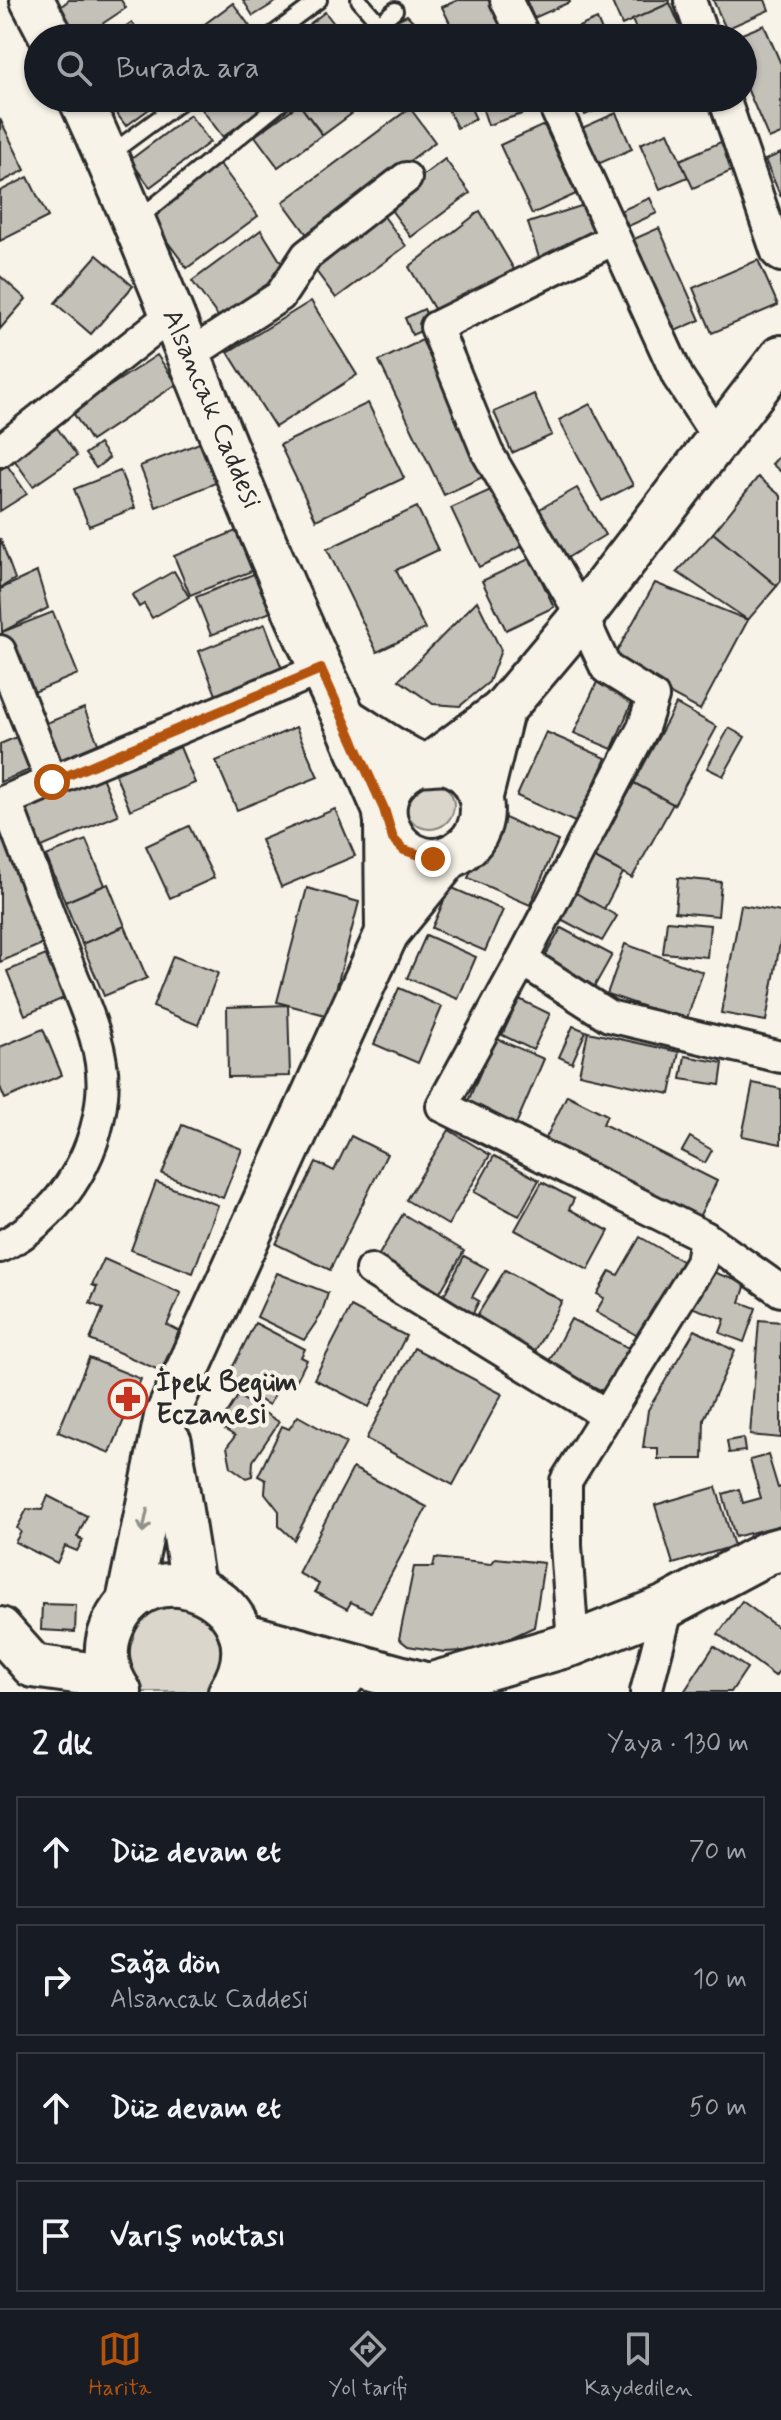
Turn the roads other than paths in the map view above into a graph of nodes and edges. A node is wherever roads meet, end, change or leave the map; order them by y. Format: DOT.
graph roads {
  1 [pos="32,0"];
  2 [pos="319,0"];
  3 [pos="359,0"];
  4 [pos="506,0"];
  5 [pos="690,0"];
  6 [pos="395,10"];
  7 [pos="379,23"];
  8 [pos="45,24"];
  9 [pos="287,24"];
  10 [pos="518,24"];
  11 [pos="698,24"];
  12 [pos="87,112"];
  13 [pos="167,112"];
  14 [pos="270,112"];
  15 [pos="557,112"];
  16 [pos="729,112"];
  17 [pos="107,156"];
  18 [pos="406,178"];
  19 [pos="136,221"];
  20 [pos="614,239"];
  21 [pos="781,256"];
  22 [pos="171,315"];
  23 [pos="188,356"];
  24 [pos="781,357"];
  25 [pos="718,438"];
  26 [pos="0,451"];
  27 [pos="582,616"];
  28 [pos="0,651"];
  29 [pos="321,669"];
  30 [pos="502,711"];
  31 [pos="345,719"];
  32 [pos="428,762"];
  33 [pos="52,782"];
  34 [pos="481,796"];
  35 [pos="3,802"];
  36 [pos="385,817"];
  37 [pos="449,857"];
  38 [pos="387,933"];
  39 [pos="522,960"];
  40 [pos="781,1057"];
  41 [pos="705,1237"];
  42 [pos="0,1247"];
  43 [pos="371,1270"];
  44 [pos="781,1291"];
  45 [pos="605,1414"];
  46 [pos="166,1417"];
  47 [pos="781,1549"];
  48 [pos="193,1586"];
  49 [pos="128,1602"];
  50 [pos="668,1606"];
  51 [pos="0,1630"];
  52 [pos="241,1634"];
  53 [pos="573,1644"];
  54 [pos="112,1677"];
  55 [pos="236,1687"];
  56 [pos="416,1688"];
  57 [pos="31,1692"];
  58 [pos="646,1692"];
  1 -- 8 [label="main road"];
  2 -- 9 [label="lane"];
  3 -- 7 [label="lane"];
  4 -- 10 [label="street"];
  5 -- 11 [label="street"];
  6 -- 7 [label="lane"];
  12 -- 17 [label="main road, Alsancak Caddesi"];
  13 -- 17 [label="lane"];
  14 -- 19 [label="lane"];
  15 -- 20 [label="street"];
  16 -- 21 [label="street"];
  17 -- 19 [label="main road, Alsancak Caddesi"];
  18 -- 23 [label="street"];
  19 -- 22 [label="main road, Alsancak Caddesi"];
  20 -- 25 [label="street"];
  20 -- 27 [label="street"];
  22 -- 23 [label="main road, Alsancak Caddesi"];
  22 -- 26 [label="street"];
  23 -- 29 [label="main road, Alsancak Caddesi"];
  24 -- 25 [label="main road"];
  25 -- 27 [label="main road"];
  27 -- 30 [label="main road"];
  27 -- 39 [label="street"];
  28 -- 33 [label="street"];
  29 -- 31 [label="main road, Alsancak Caddesi"];
  29 -- 33 [label="street"];
  30 -- 32 [label="main road"];
  30 -- 34 [label="main road"];
  31 -- 32 [label="main road"];
  31 -- 36 [label="main road, Alsancak Caddesi"];
  32 -- 34 [label="main road"];
  32 -- 36 [label="main road"];
  33 -- 35 [label="street"];
  34 -- 37 [label="main road"];
  35 -- 42 [label="street"];
  36 -- 37 [label="main road"];
  36 -- 38 [label="main road"];
  37 -- 38 [label="main road"];
  38 -- 46 [label="main road"];
  39 -- 40 [label="street"];
  39 -- 41 [label="street"];
  41 -- 44 [label="street"];
  41 -- 45 [label="street"];
  43 -- 45 [label="street"];
  45 -- 53 [label="street"];
  46 -- 48 [label="main road"];
  46 -- 49 [label="main road, one-way"];
  47 -- 50 [label="main road"];
  48 -- 49 [label="main road"];
  48 -- 52 [label="main road"];
  49 -- 54 [label="main road"];
  50 -- 53 [label="main road"];
  50 -- 58 [label="street"];
  51 -- 54 [label="main road"];
  51 -- 57 [label="main road"];
  52 -- 55 [label="main road"];
  52 -- 56 [label="main road"];
  53 -- 56 [label="main road"];
  55 -- 56 [label="main road"];
}
